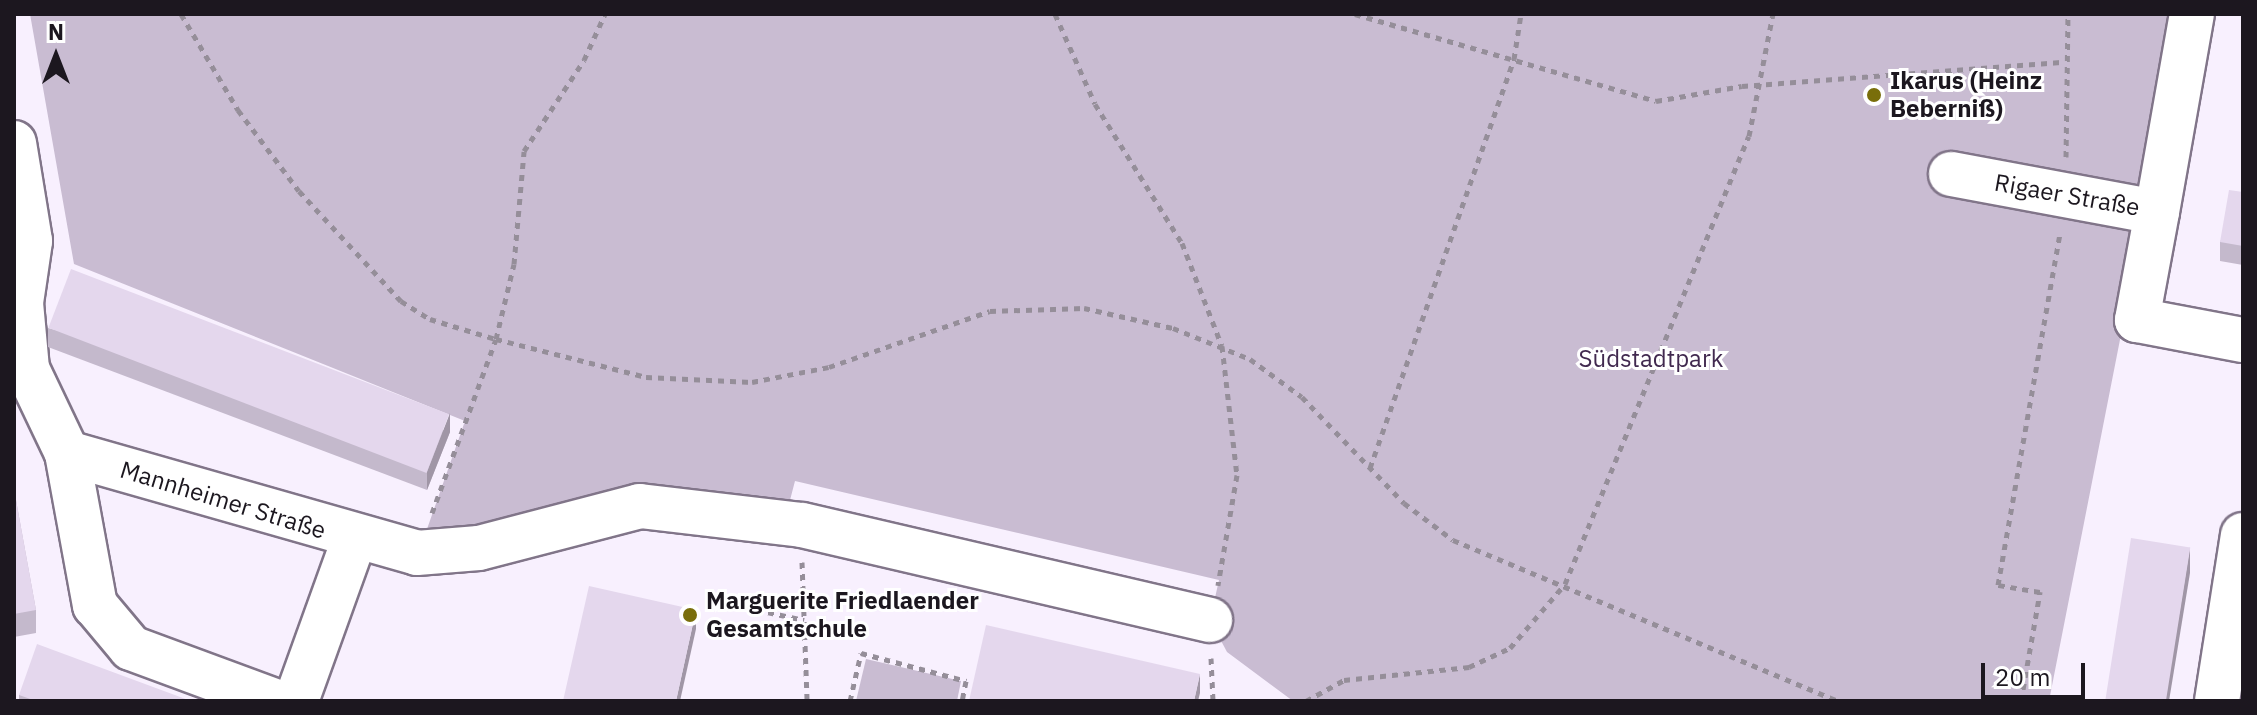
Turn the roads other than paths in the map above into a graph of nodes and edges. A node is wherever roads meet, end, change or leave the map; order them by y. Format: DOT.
graph roads {
  1 [pos="2192,14"];
  2 [pos="14,143"];
  3 [pos="1951,174"];
  4 [pos="2157,212"];
  5 [pos="2243,340"];
  6 [pos="67,453"];
  7 [pos="2243,535"];
  8 [pos="354,540"];
  9 [pos="1210,620"];
  10 [pos="274,701"];
  11 [pos="296,701"];
  12 [pos="2217,701"];
  1 -- 4 [label="street"];
  2 -- 6 [label="street"];
  3 -- 4 [label="street, Rigaer Straße"];
  4 -- 5 [label="street, Rigaer Straße"];
  6 -- 8 [label="street, Mannheimer Straße"];
  6 -- 10 [label="street"];
  7 -- 12 [label="street"];
  8 -- 9 [label="street"];
  8 -- 11 [label="street, Mannheimer Straße"];
}
